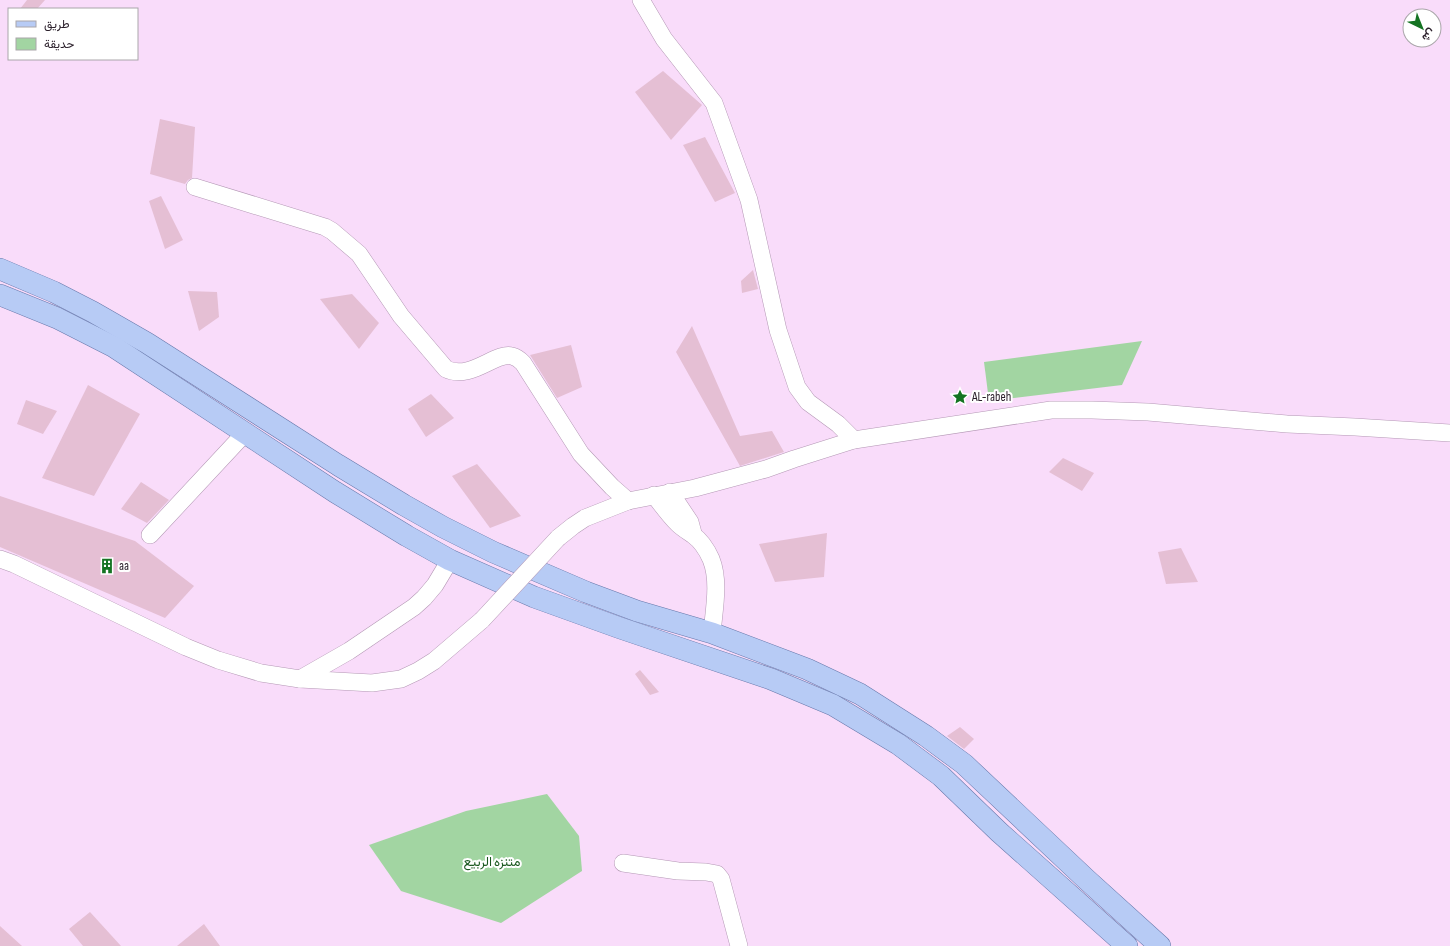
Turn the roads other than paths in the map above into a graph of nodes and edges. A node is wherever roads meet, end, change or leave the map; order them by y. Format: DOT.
graph roads {
  1 [pos="640,0"];
  2 [pos="195,187"];
  3 [pos="0,269"];
  4 [pos="0,295"];
  5 [pos="245,433"];
  6 [pos="1450,434"];
  7 [pos="854,440"];
  8 [pos="662,493"];
  9 [pos="628,501"];
  10 [pos="150,535"];
  11 [pos="0,559"];
  12 [pos="450,560"];
  13 [pos="712,633"];
  14 [pos="300,679"];
  15 [pos="992,789"];
  16 [pos="975,809"];
  17 [pos="623,863"];
  18 [pos="739,946"];
  19 [pos="1127,946"];
  20 [pos="1160,946"];
  1 -- 7 [label="street"];
  2 -- 9 [label="street"];
  3 -- 13 [label="main road"];
  4 -- 5 [label="main road"];
  5 -- 10 [label="street"];
  5 -- 12 [label="main road"];
  6 -- 7 [label="street"];
  7 -- 8 [label="street"];
  8 -- 9 [label="street"];
  8 -- 13 [label="street"];
  9 -- 14 [label="street, bridge"];
  11 -- 14 [label="street"];
  12 -- 14 [label="street"];
  12 -- 16 [label="main road"];
  13 -- 15 [label="main road"];
  15 -- 16 [label="main road"];
  15 -- 20 [label="main road"];
  16 -- 19 [label="main road"];
  17 -- 18 [label="street"];
}
